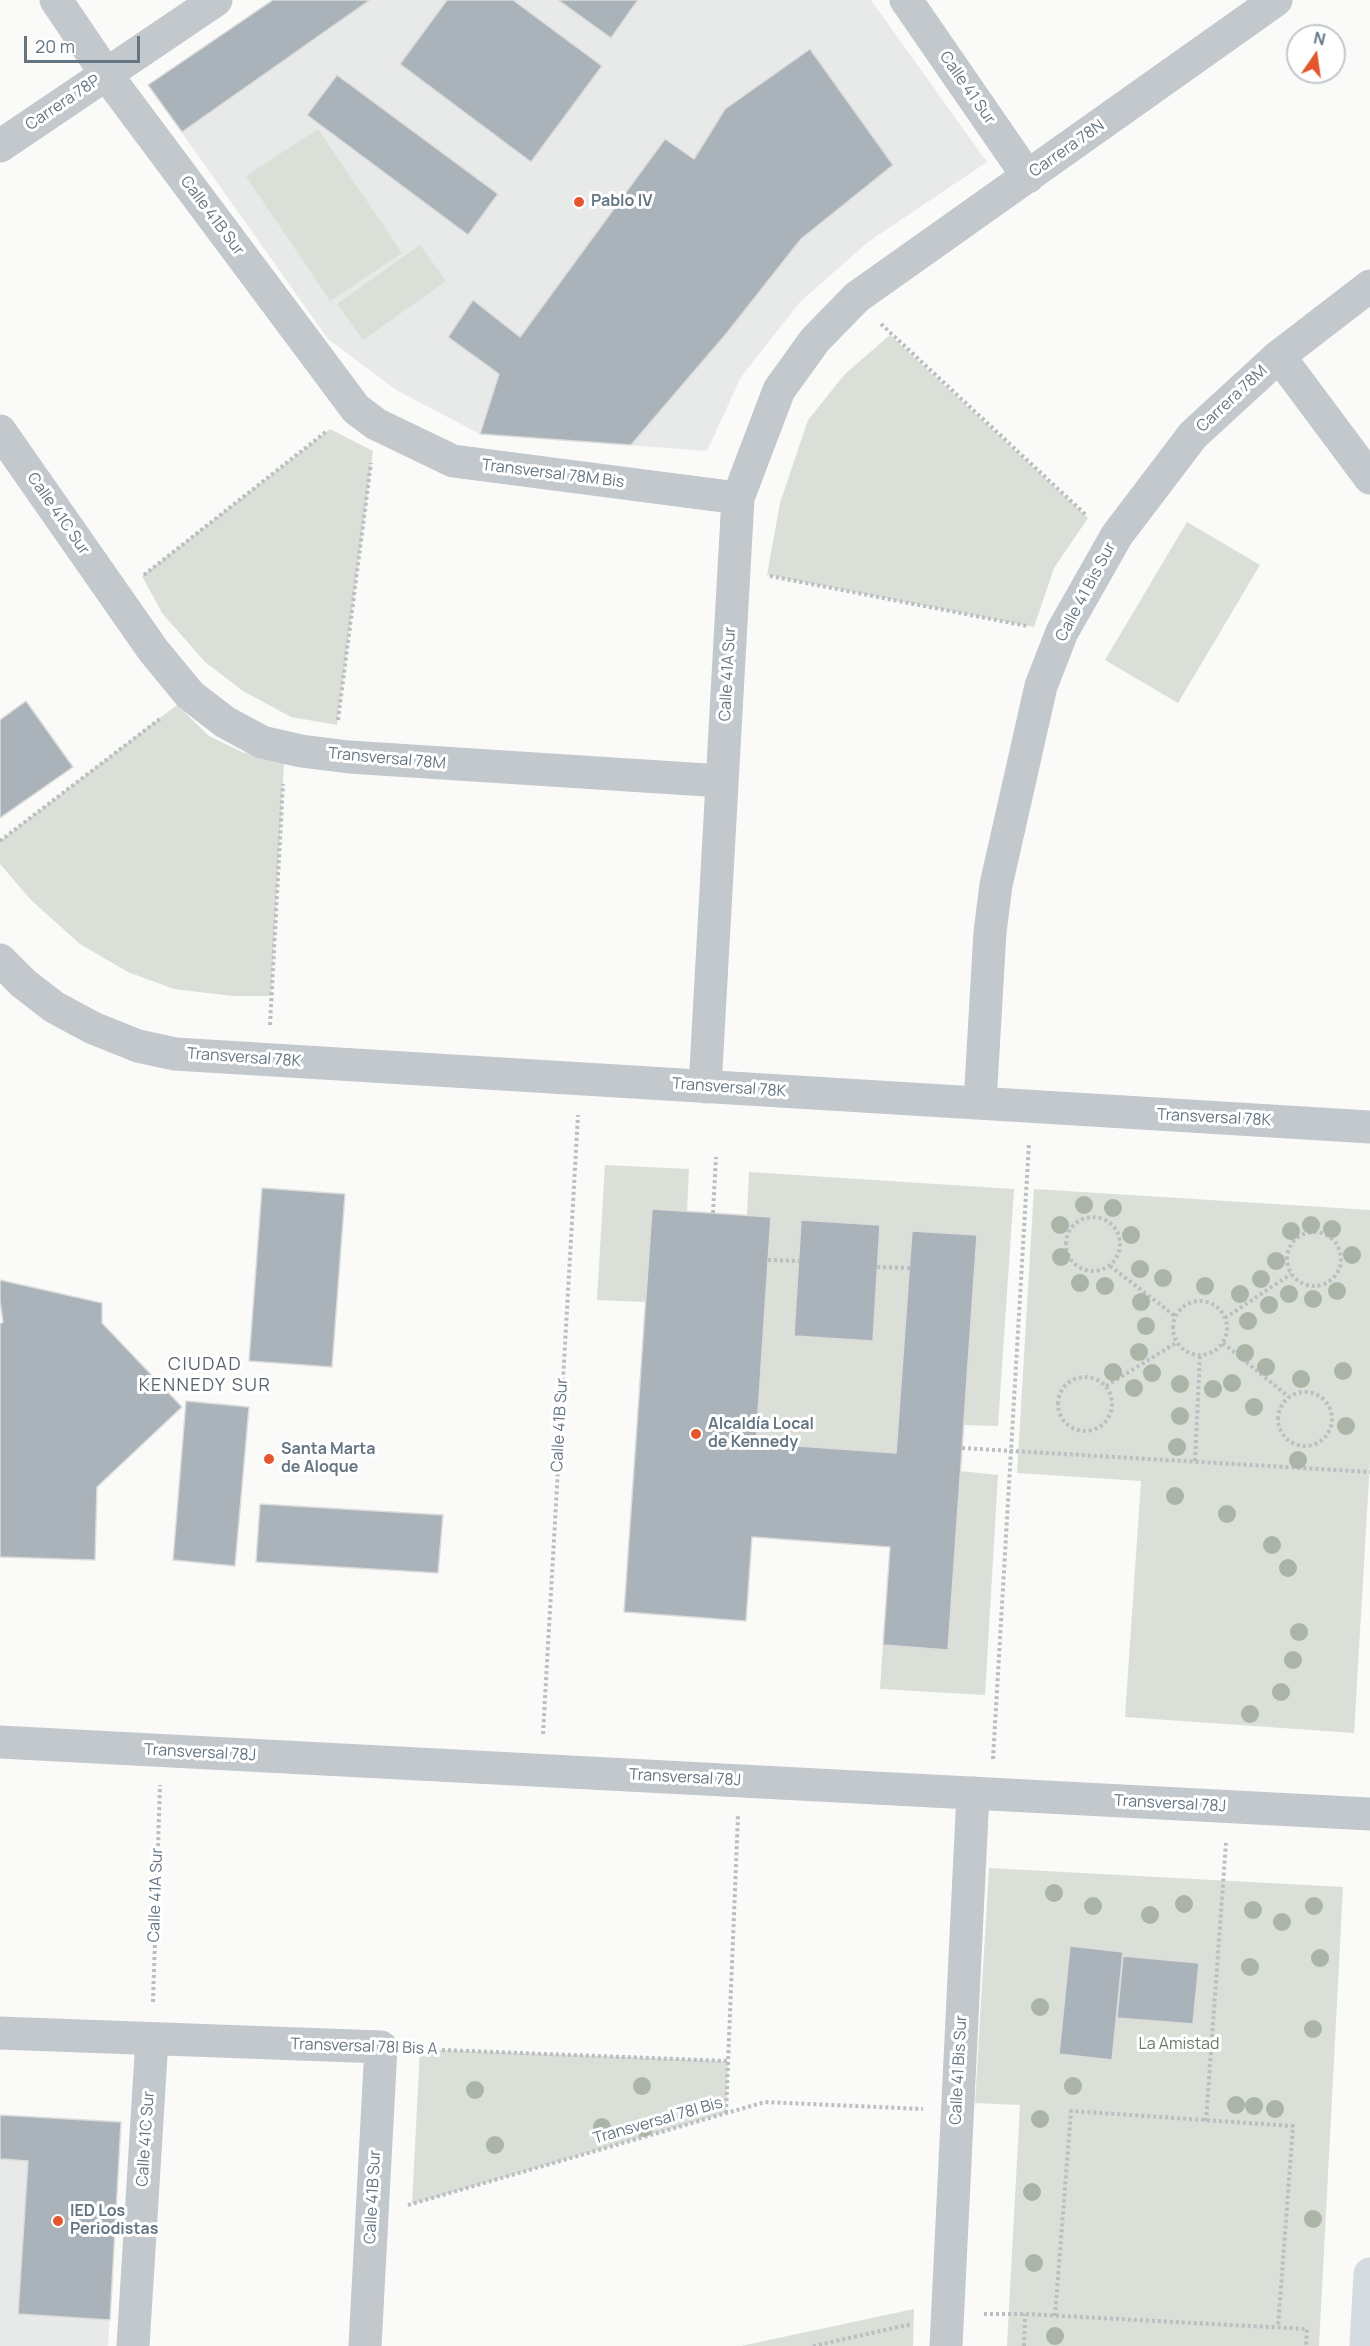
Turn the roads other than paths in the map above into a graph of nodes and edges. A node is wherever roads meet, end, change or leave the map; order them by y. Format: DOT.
graph roads {
  1 [pos="56,0"];
  2 [pos="216,0"];
  3 [pos="906,0"];
  4 [pos="1259,5"];
  5 [pos="106,74"];
  6 [pos="0,146"];
  7 [pos="1028,177"];
  8 [pos="1370,286"];
  9 [pos="857,297"];
  10 [pos="1279,356"];
  11 [pos="366,416"];
  12 [pos="0,431"];
  13 [pos="1370,478"];
  14 [pos="738,498"];
  15 [pos="1117,535"];
  16 [pos="116,597"];
  17 [pos="722,781"];
  18 [pos="0,960"];
  19 [pos="705,1087"];
  20 [pos="980,1103"];
  21 [pos="1370,1127"];
  22 [pos="0,1742"];
  23 [pos="982,1794"];
  24 [pos="1370,1814"];
  25 [pos="0,2033"];
  26 [pos="152,2039"];
  27 [pos="381,2048"];
  28 [pos="1370,2274"];
  29 [pos="133,2346"];
  30 [pos="365,2346"];
  31 [pos="946,2346"];
  32 [pos="1366,2346"];
  1 -- 5 [label="street, Calle 41B Sur"];
  2 -- 5 [label="street, Carrera 78P"];
  3 -- 7 [label="street, Calle 41 Sur"];
  4 -- 7 [label="street, Carrera 78N"];
  5 -- 6 [label="street, Carrera 78P"];
  5 -- 11 [label="street, Calle 41B Sur"];
  7 -- 9 [label="street, Carrera 78N"];
  8 -- 10 [label="street, Carrera 78M"];
  9 -- 14 [label="street, Calle 41A Sur"];
  10 -- 13 [label="street"];
  10 -- 15 [label="street, Carrera 78M"];
  11 -- 14 [label="street, Transversal 78M Bis"];
  12 -- 16 [label="street, Calle 41C Sur"];
  14 -- 17 [label="street, Calle 41A Sur"];
  15 -- 20 [label="street, Calle 41 Bis Sur"];
  16 -- 17 [label="street, Transversal 78M"];
  17 -- 19 [label="street, Calle 41A Sur"];
  18 -- 19 [label="street, Transversal 78K"];
  19 -- 20 [label="street, Transversal 78K"];
  20 -- 21 [label="street, Transversal 78K"];
  22 -- 23 [label="street, Transversal 78J"];
  23 -- 24 [label="street, Transversal 78J"];
  23 -- 31 [label="street, Calle 41 Bis Sur"];
  25 -- 26 [label="street, Transversal 78I Bis A"];
  26 -- 27 [label="street, Transversal 78I Bis A"];
  26 -- 29 [label="street, Calle 41C Sur"];
  27 -- 30 [label="street, Calle 41B Sur"];
  28 -- 32 [label="main road"];
}
